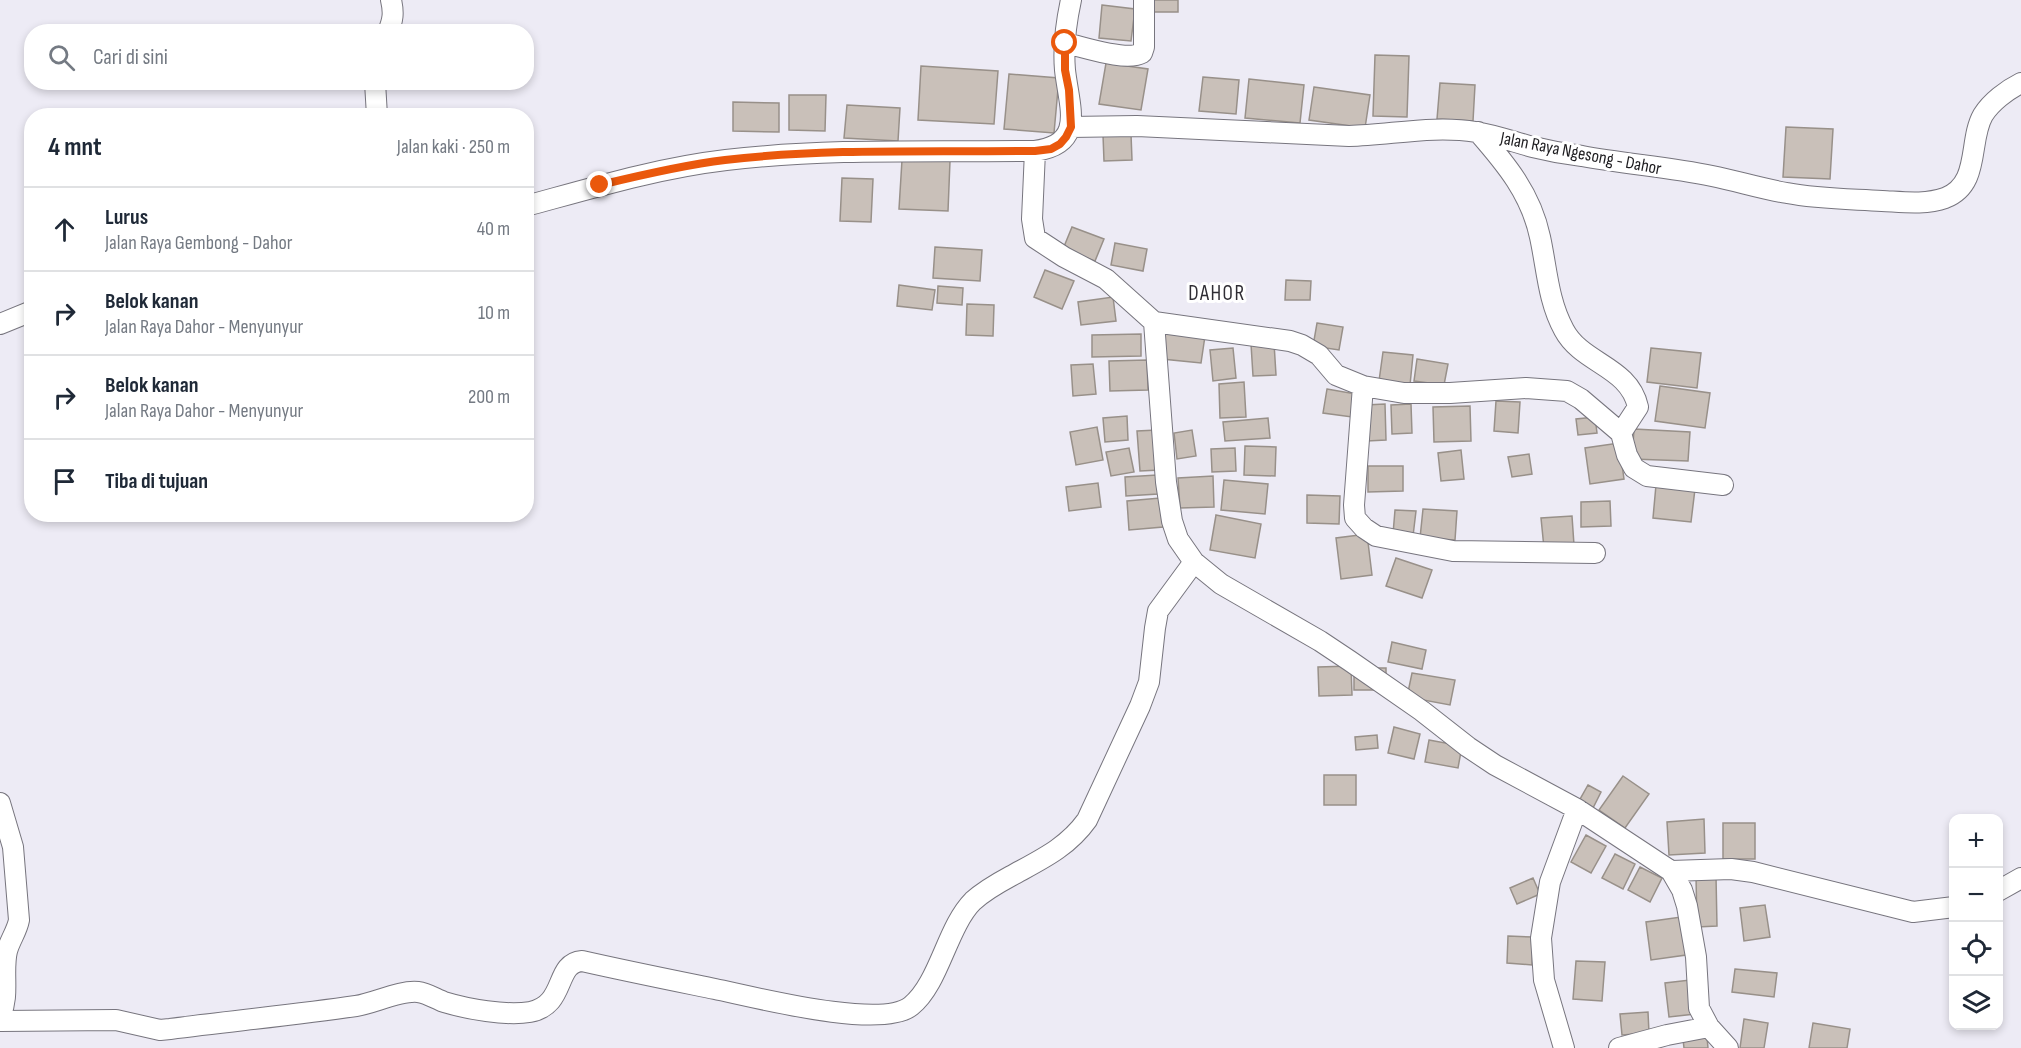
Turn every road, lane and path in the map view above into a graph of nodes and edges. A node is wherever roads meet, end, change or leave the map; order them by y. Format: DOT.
graph roads {
  1 [pos="391,0"];
  2 [pos="1071,0"];
  3 [pos="1144,0"];
  4 [pos="392,24"];
  5 [pos="1065,43"];
  6 [pos="2021,83"];
  7 [pos="375,90"];
  8 [pos="377,108"];
  9 [pos="1071,127"];
  10 [pos="1478,132"];
  11 [pos="1035,151"];
  12 [pos="534,205"];
  13 [pos="24,314"];
  14 [pos="1154,322"];
  15 [pos="0,324"];
  16 [pos="1363,386"];
  17 [pos="1621,433"];
  18 [pos="1723,485"];
  19 [pos="1594,553"];
  20 [pos="1194,561"];
  21 [pos="0,803"];
  22 [pos="1577,809"];
  23 [pos="1671,871"];
  24 [pos="2021,878"];
  25 [pos="2003,888"];
  26 [pos="1949,908"];
  27 [pos="0,1018"];
  28 [pos="1709,1027"];
  29 [pos="1564,1048"];
  30 [pos="1619,1048"];
  31 [pos="1728,1048"];
  1 -- 4 [label="street"];
  2 -- 5 [label="street"];
  3 -- 5 [label="street"];
  5 -- 9 [label="street"];
  6 -- 10 [label="street, Jalan Raya Ngesong - Dahor"];
  7 -- 8 [label="street"];
  9 -- 10 [label="street, Jalan Raya Ngesong - Dahor"];
  9 -- 11 [label="street"];
  10 -- 17 [label="street"];
  11 -- 12 [label="street"];
  11 -- 14 [label="street"];
  13 -- 15 [label="street"];
  14 -- 16 [label="street"];
  14 -- 20 [label="street"];
  16 -- 17 [label="street"];
  16 -- 19 [label="street"];
  17 -- 18 [label="street"];
  20 -- 22 [label="street"];
  20 -- 27 [label="street"];
  21 -- 27 [label="street"];
  22 -- 23 [label="street"];
  22 -- 29 [label="street"];
  23 -- 26 [label="street"];
  23 -- 28 [label="street"];
  24 -- 25 [label="street"];
  28 -- 30 [label="street"];
  28 -- 31 [label="street"];
}
